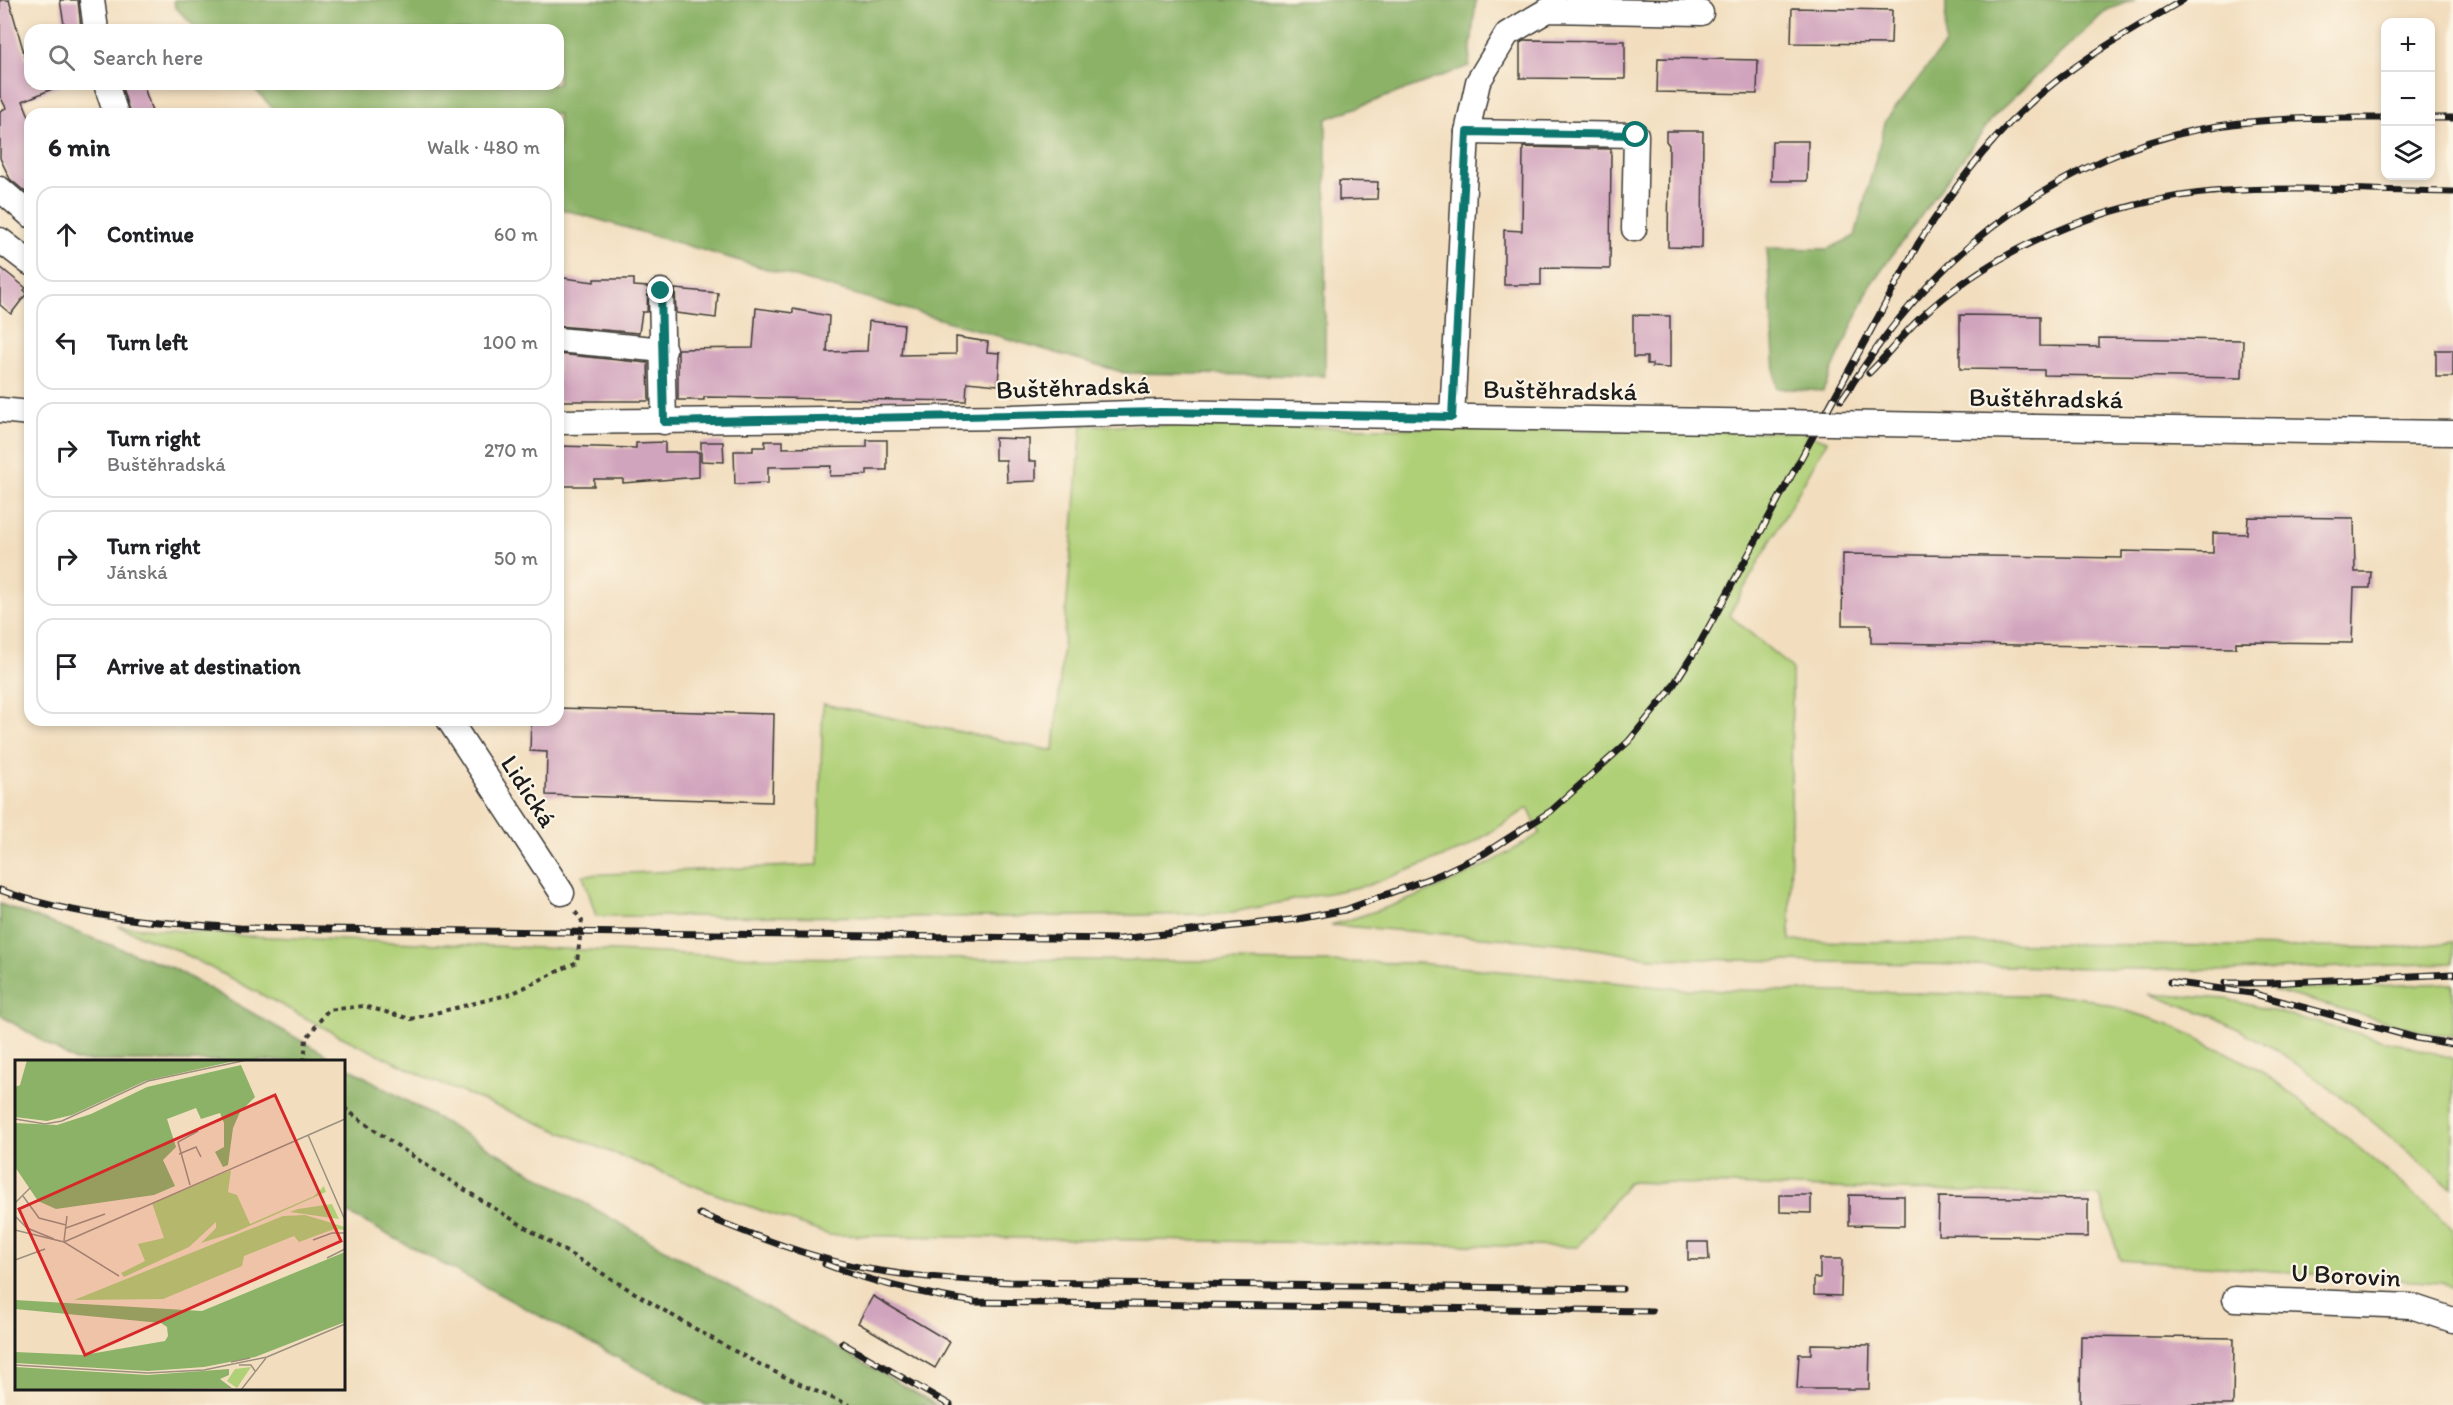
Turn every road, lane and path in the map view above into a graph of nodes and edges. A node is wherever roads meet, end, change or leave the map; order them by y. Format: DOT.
graph roads {
  1 [pos="92,0"];
  2 [pos="1701,13"];
  3 [pos="95,24"];
  4 [pos="108,90"];
  5 [pos="114,108"];
  6 [pos="1467,132"];
  7 [pos="4,193"];
  8 [pos="24,210"];
  9 [pos="1635,229"];
  10 [pos="0,240"];
  11 [pos="24,258"];
  12 [pos="661,291"];
  13 [pos="564,341"];
  14 [pos="664,350"];
  15 [pos="0,410"];
  16 [pos="24,412"];
  17 [pos="1452,417"];
  18 [pos="564,422"];
  19 [pos="664,422"];
  20 [pos="2453,434"];
  21 [pos="453,726"];
  22 [pos="562,893"];
  23 [pos="304,1060"];
  24 [pos="345,1109"];
  25 [pos="2235,1299"];
  26 [pos="2453,1320"];
  27 [pos="850,1405"];
  1 -- 3 [label="street"];
  2 -- 6 [label="street"];
  4 -- 5 [label="street"];
  6 -- 9 [label="street"];
  6 -- 17 [label="street"];
  7 -- 8 [label="street"];
  10 -- 11 [label="street"];
  12 -- 14 [label="street"];
  13 -- 14 [label="street"];
  14 -- 19 [label="street"];
  15 -- 16 [label="street"];
  17 -- 19 [label="street, Buštěhradská"];
  17 -- 20 [label="street, Buštěhradská, bridge"];
  18 -- 19 [label="street, Buštěhradská"];
  21 -- 22 [label="street, Lidická"];
  22 -- 23 [label="path"];
  24 -- 27 [label="path"];
  25 -- 26 [label="street, U Borovin"];
}
